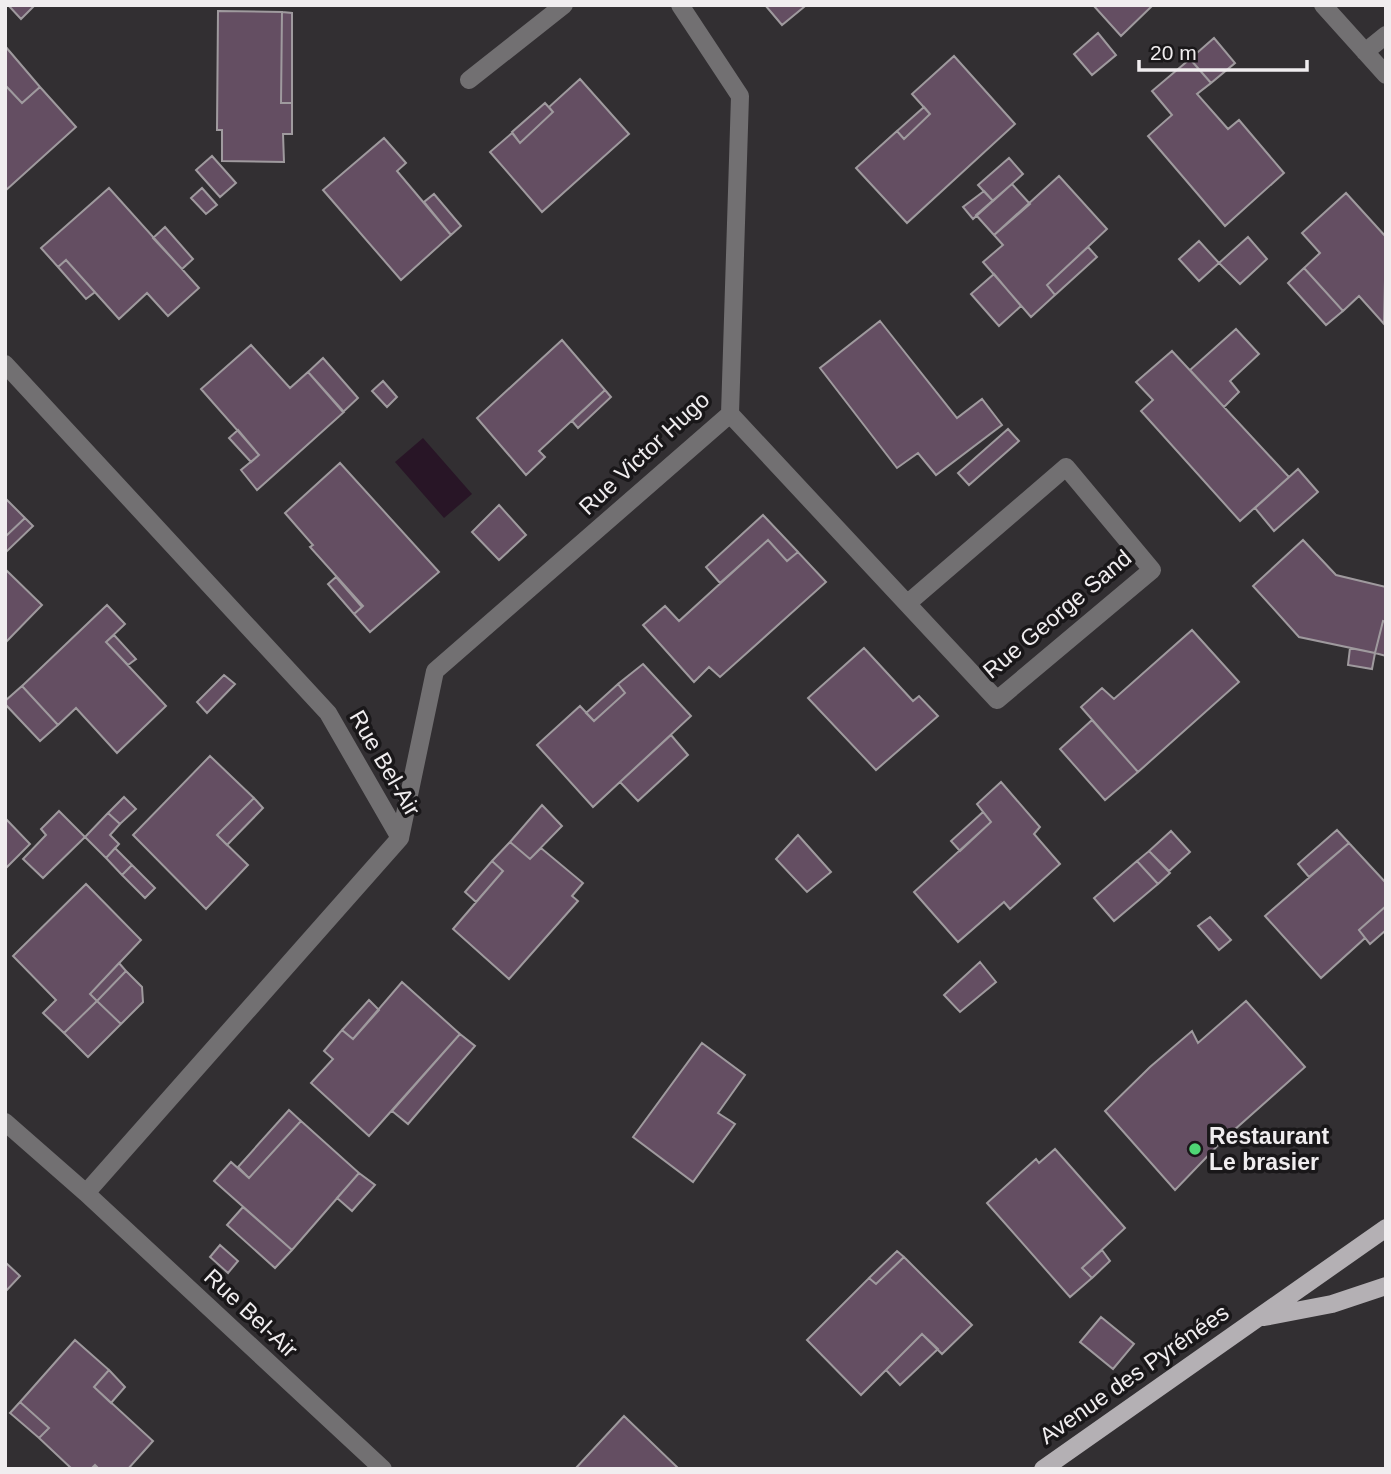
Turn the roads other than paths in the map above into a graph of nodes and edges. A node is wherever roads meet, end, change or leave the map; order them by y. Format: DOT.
graph roads {
  1 [pos="564,5"];
  2 [pos="680,5"];
  3 [pos="1323,5"];
  4 [pos="1386,35"];
  5 [pos="1365,52"];
  6 [pos="1386,75"];
  7 [pos="469,80"];
  8 [pos="5,364"];
  9 [pos="730,414"];
  10 [pos="908,603"];
  11 [pos="400,838"];
  12 [pos="5,1122"];
  13 [pos="86,1193"];
  14 [pos="1386,1228"];
  15 [pos="1386,1286"];
  16 [pos="1254,1319"];
  17 [pos="383,1469"];
  18 [pos="1043,1469"];
  1 -- 7 [label="street"];
  2 -- 9 [label="street, Rue Victor Hugo"];
  3 -- 5 [label="street"];
  4 -- 5 [label="street"];
  5 -- 6 [label="street"];
  8 -- 11 [label="street, Rue Bel-Air"];
  9 -- 10 [label="street, Rue George Sand"];
  9 -- 11 [label="street, Rue Victor Hugo"];
  10 -- 10 [label="street, Rue George Sand"];
  11 -- 13 [label="street, Rue Bel-Air"];
  12 -- 13 [label="street, Rue Bel-Air"];
  13 -- 17 [label="street, Rue Bel-Air"];
  14 -- 16 [label="main road, Avenue des Pyrénées"];
  15 -- 16 [label="main road, Avenue des Pyrénées"];
  16 -- 18 [label="main road, Avenue des Pyrénées"];
}
